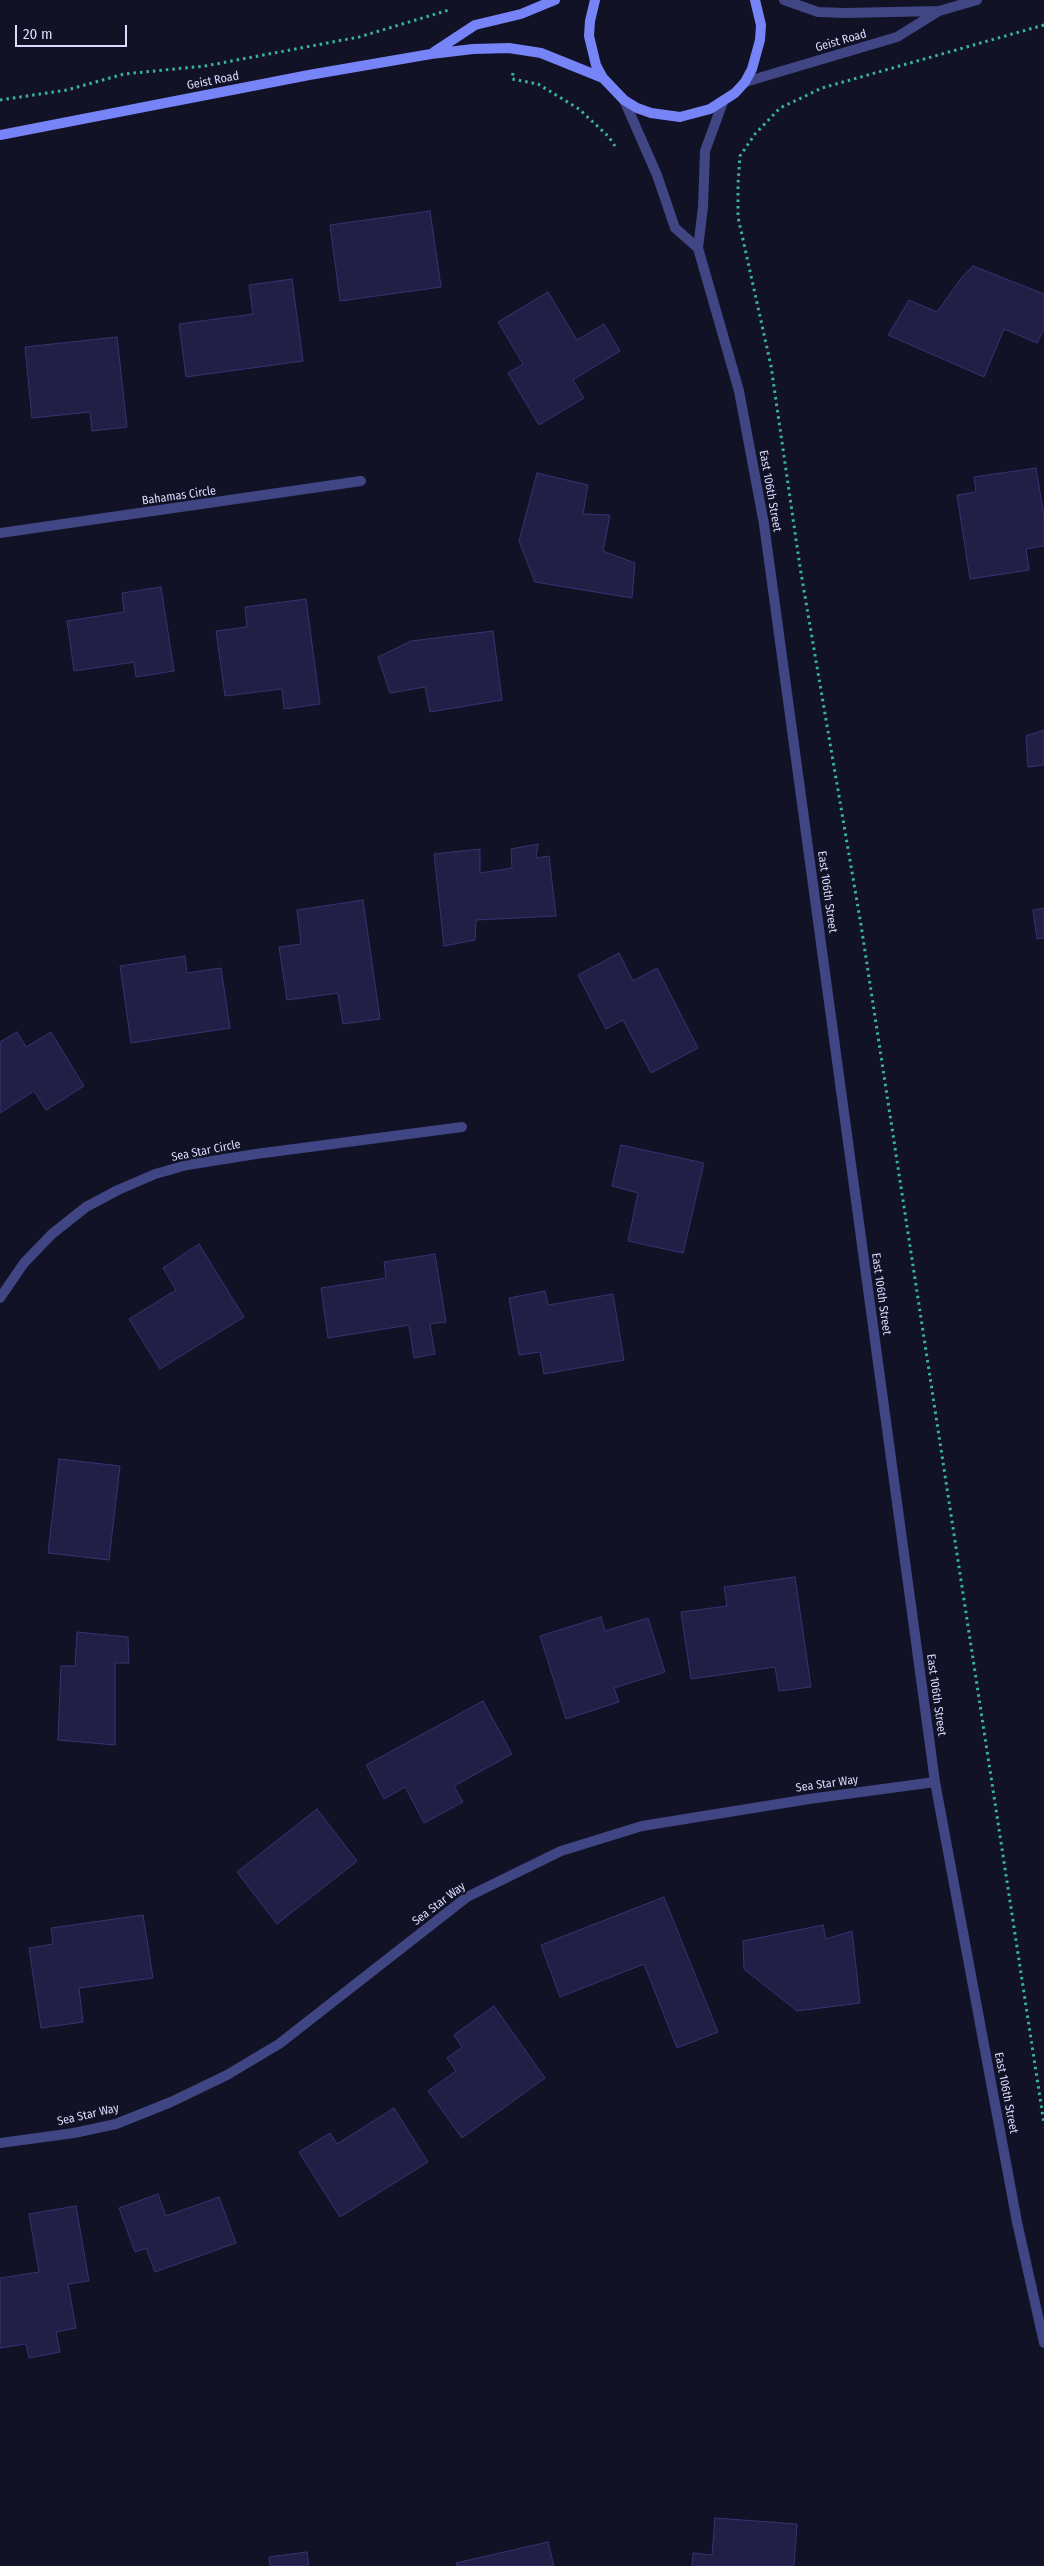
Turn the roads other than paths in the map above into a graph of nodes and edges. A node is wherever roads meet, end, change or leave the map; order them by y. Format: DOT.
graph roads {
  1 [pos="555,0"];
  2 [pos="595,0"];
  3 [pos="755,0"];
  4 [pos="784,0"];
  5 [pos="978,0"];
  6 [pos="939,11"];
  7 [pos="431,54"];
  8 [pos="603,78"];
  9 [pos="744,82"];
  10 [pos="624,100"];
  11 [pos="723,102"];
  12 [pos="0,135"];
  13 [pos="698,248"];
  14 [pos="361,481"];
  15 [pos="0,533"];
  16 [pos="462,1128"];
  17 [pos="0,1298"];
  18 [pos="935,1782"];
  19 [pos="0,2144"];
  20 [pos="1044,2343"];
  1 -- 7 [label="street, Geist Road"];
  2 -- 8 [label="street"];
  3 -- 9 [label="street"];
  4 -- 6 [label="street, Geist Road"];
  5 -- 6 [label="street, Geist Road"];
  6 -- 9 [label="street, Geist Road"];
  7 -- 8 [label="street, Geist Road"];
  7 -- 12 [label="street, Geist Road"];
  8 -- 10 [label="street"];
  9 -- 11 [label="street"];
  10 -- 11 [label="street"];
  10 -- 13 [label="street"];
  11 -- 13 [label="street, East 106th Street"];
  13 -- 18 [label="street, East 106th Street"];
  14 -- 15 [label="street, Bahamas Circle"];
  16 -- 17 [label="street, Sea Star Circle"];
  18 -- 19 [label="street, Sea Star Way"];
  18 -- 20 [label="street, East 106th Street"];
}
